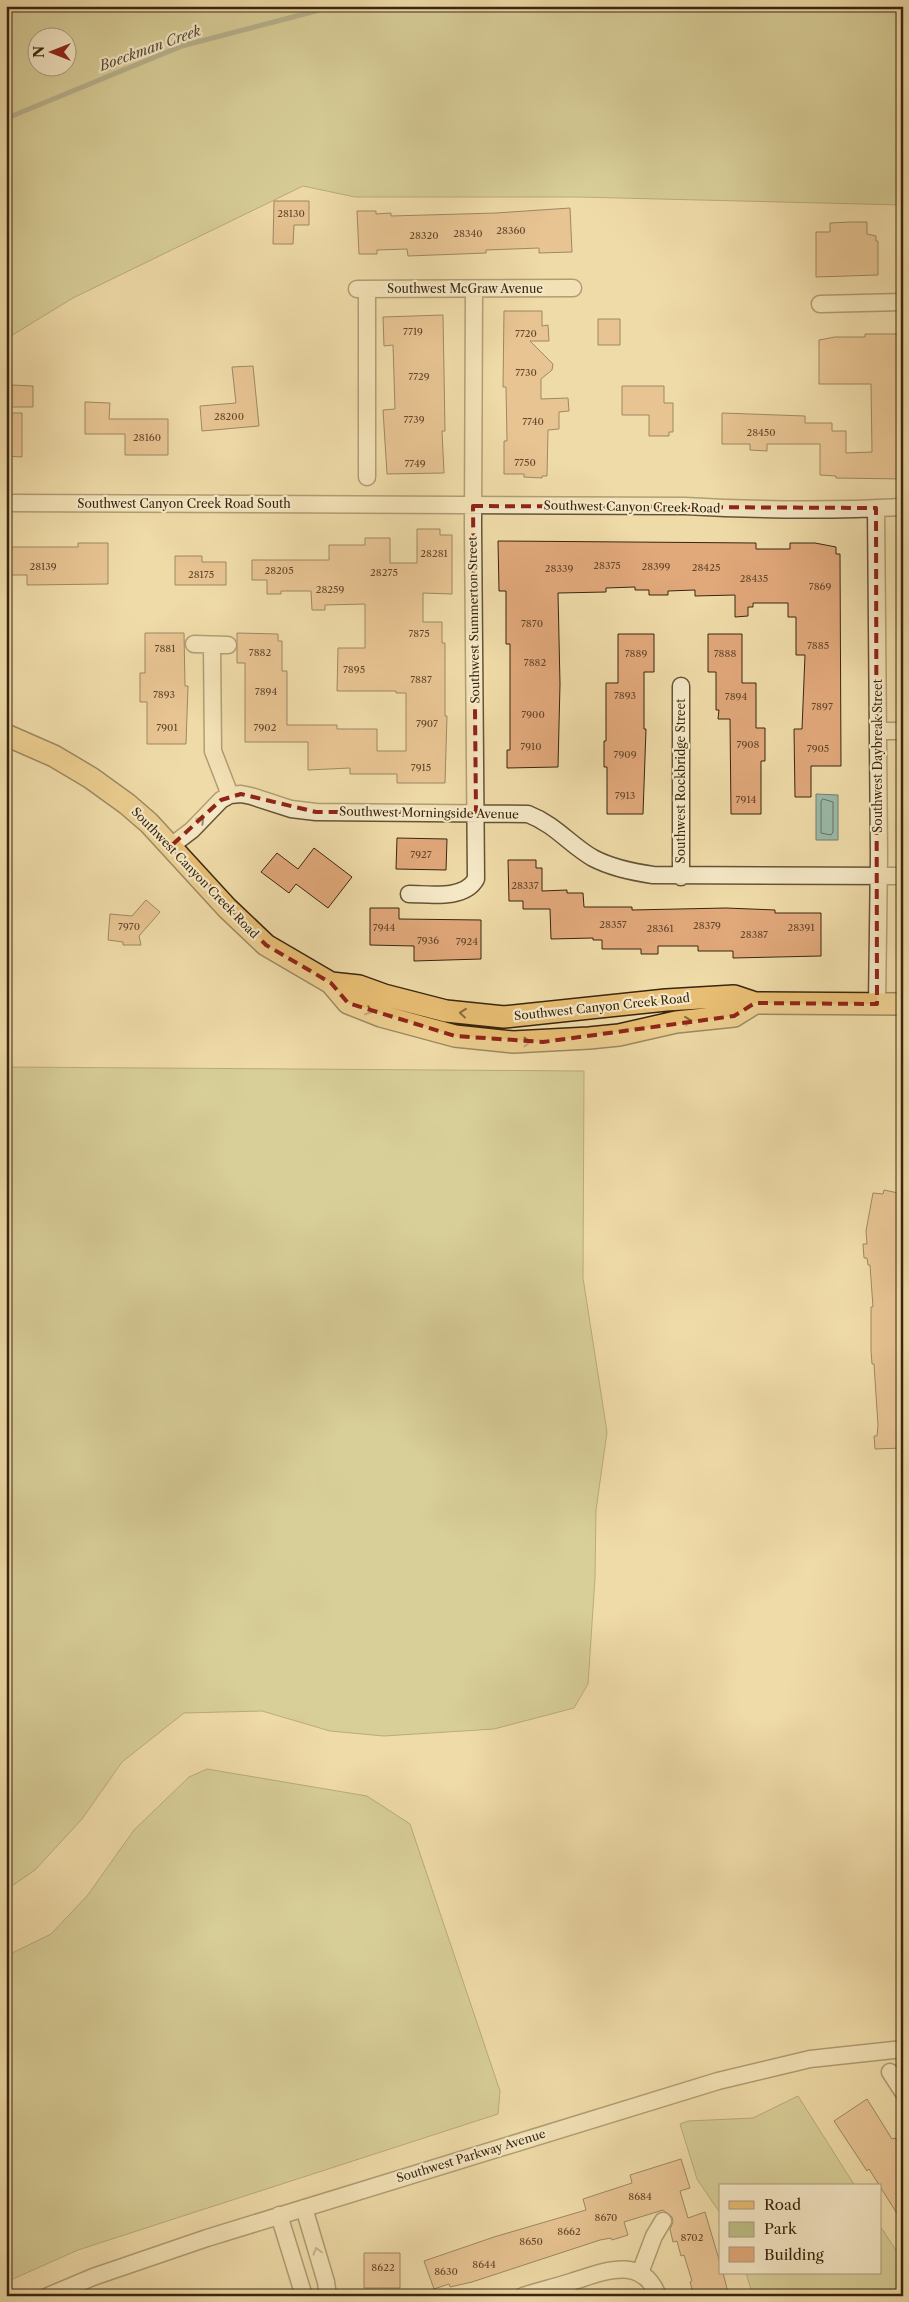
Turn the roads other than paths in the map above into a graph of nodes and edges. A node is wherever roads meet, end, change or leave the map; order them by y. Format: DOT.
graph roads {
  1 [pos="573,288"];
  2 [pos="474,289"];
  3 [pos="903,302"];
  4 [pos="820,304"];
  5 [pos="367,477"];
  6 [pos="6,502"];
  7 [pos="362,506"];
  8 [pos="474,506"];
  9 [pos="903,507"];
  10 [pos="876,508"];
  11 [pos="194,644"];
  12 [pos="681,686"];
  13 [pos="878,731"];
  14 [pos="903,731"];
  15 [pos="6,735"];
  16 [pos="230,795"];
  17 [pos="476,812"];
  18 [pos="171,846"];
  19 [pos="879,876"];
  20 [pos="903,876"];
  21 [pos="681,877"];
  22 [pos="409,894"];
  23 [pos="331,983"];
  24 [pos="754,1003"];
  25 [pos="877,1004"];
  26 [pos="903,1004"];
  27 [pos="903,2049"];
  28 [pos="890,2072"];
  29 [pos="903,2092"];
  30 [pos="304,2208"];
  31 [pos="280,2215"];
  32 [pos="663,2221"];
  33 [pos="640,2273"];
  34 [pos="48,2296"];
  35 [pos="304,2296"];
  36 [pos="328,2296"];
  37 [pos="523,2296"];
  38 [pos="658,2296"];
  1 -- 2 [label="street, Southwest McGraw Avenue"];
  2 -- 5 [label="street, Southwest McGraw Avenue"];
  2 -- 8 [label="street, Southwest Summerton Street"];
  3 -- 4 [label="street"];
  6 -- 7 [label="street, Southwest Canyon Creek Road South"];
  7 -- 8 [label="street, Southwest Canyon Creek Road"];
  8 -- 10 [label="street, Southwest Canyon Creek Road"];
  8 -- 17 [label="street, Southwest Summerton Street"];
  9 -- 10 [label="street, Southwest Canyon Creek Road"];
  10 -- 13 [label="street, Southwest Daybreak Street"];
  11 -- 16 [label="street"];
  12 -- 21 [label="street, Southwest Rockbridge Street"];
  13 -- 14 [label="street"];
  13 -- 19 [label="street, Southwest Daybreak Street"];
  15 -- 18 [label="main road, Southwest Canyon Creek Road"];
  16 -- 17 [label="street, Southwest Morningside Avenue"];
  18 -- 16 [label="street, one-way"];
  17 -- 21 [label="street, Southwest Morningside Avenue"];
  17 -- 22 [label="street, Southwest Summerton Street"];
  18 -- 23 [label="main road, Southwest Canyon Creek Road"];
  19 -- 20 [label="street, Southwest Morningside Avenue"];
  19 -- 21 [label="street, Southwest Morningside Avenue"];
  19 -- 25 [label="street, Southwest Daybreak Street"];
  24 -- 23 [label="main road, Southwest Canyon Creek Road, one-way"];
  23 -- 24 [label="main road, Southwest Canyon Creek Road, one-way"];
  24 -- 25 [label="main road, Southwest Canyon Creek Road"];
  25 -- 26 [label="main road, Southwest Canyon Creek Road"];
  27 -- 30 [label="street, Southwest Parkway Avenue"];
  28 -- 29 [label="street"];
  30 -- 31 [label="street, Southwest Parkway Avenue"];
  36 -- 30 [label="street, one-way"];
  31 -- 34 [label="street, Southwest Parkway Avenue"];
  31 -- 35 [label="street"];
  32 -- 33 [label="street"];
  33 -- 37 [label="street"];
  33 -- 38 [label="street"];
}
